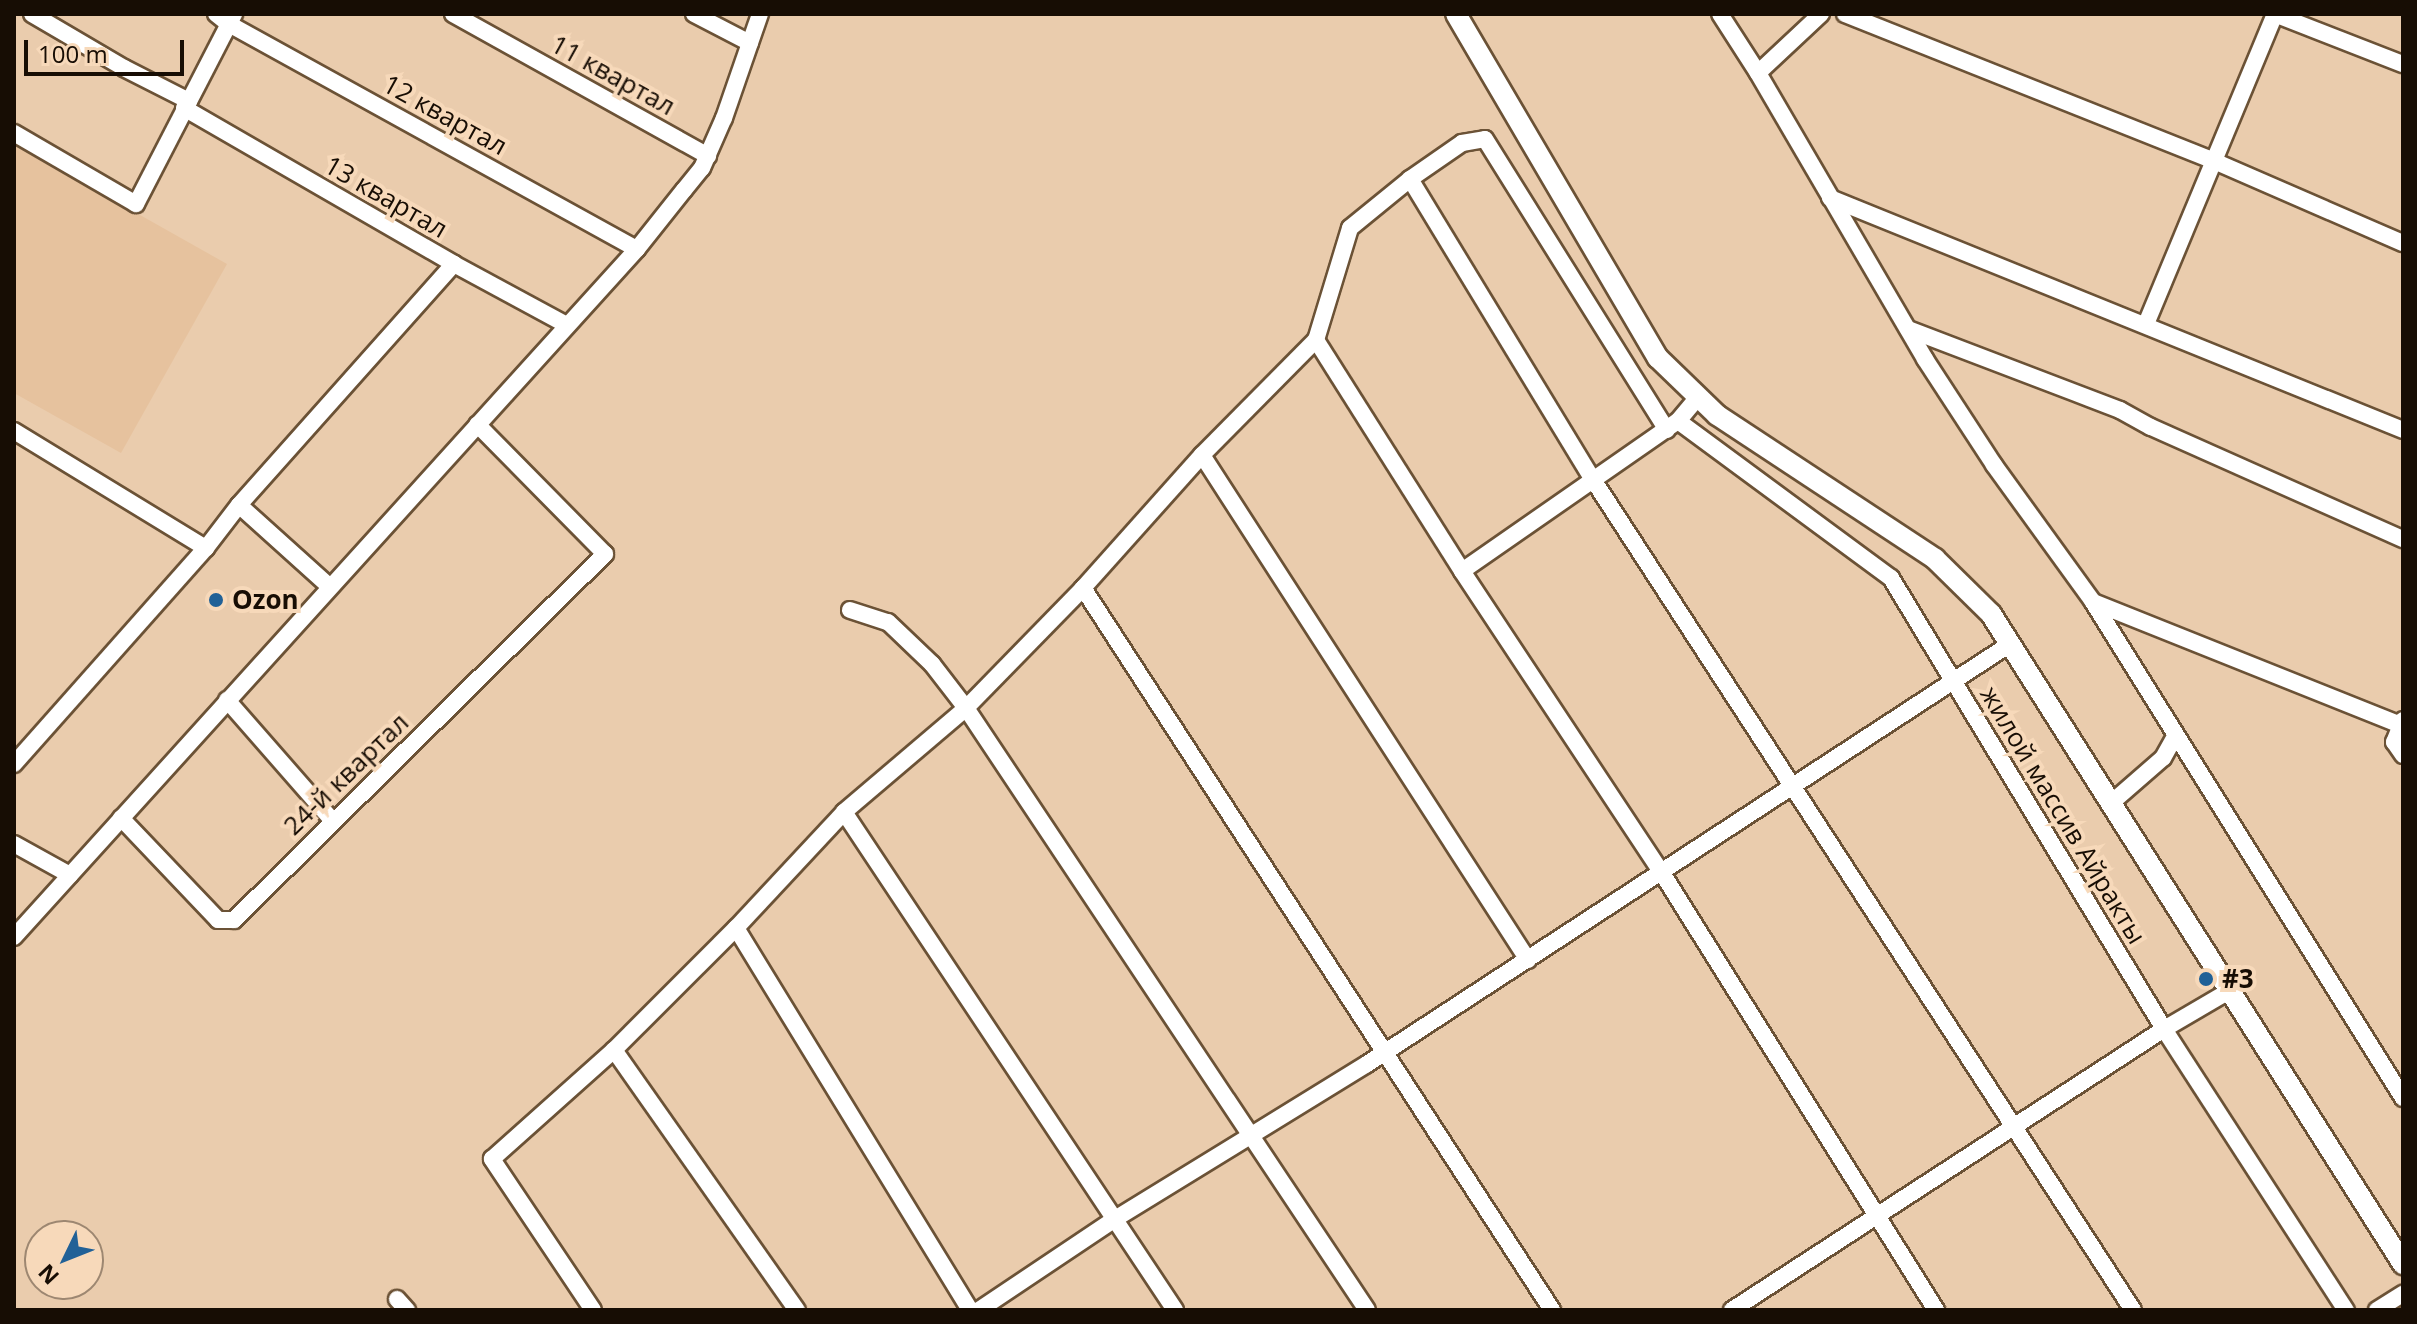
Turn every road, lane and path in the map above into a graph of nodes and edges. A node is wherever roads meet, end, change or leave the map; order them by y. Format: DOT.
graph roads {
  1 [pos="32,14"];
  2 [pos="453,14"];
  3 [pos="694,14"];
  4 [pos="760,14"];
  5 [pos="1456,14"];
  6 [pos="1720,14"];
  7 [pos="1821,14"];
  8 [pos="1845,14"];
  9 [pos="2276,15"];
  10 [pos="226,17"];
  11 [pos="750,43"];
  12 [pos="2403,64"];
  13 [pos="1758,73"];
  14 [pos="187,104"];
  15 [pos="14,133"];
  16 [pos="708,156"];
  17 [pos="2214,161"];
  18 [pos="1410,179"];
  19 [pos="1830,198"];
  20 [pos="2403,243"];
  21 [pos="637,249"];
  22 [pos="454,264"];
  23 [pos="2146,324"];
  24 [pos="567,325"];
  25 [pos="1908,329"];
  26 [pos="1316,340"];
  27 [pos="1698,397"];
  28 [pos="477,424"];
  29 [pos="1672,425"];
  30 [pos="2403,430"];
  31 [pos="14,431"];
  32 [pos="1202,455"];
  33 [pos="1592,478"];
  34 [pos="239,505"];
  35 [pos="2403,539"];
  36 [pos="206,548"];
  37 [pos="1462,571"];
  38 [pos="329,586"];
  39 [pos="1083,588"];
  40 [pos="2093,602"];
  41 [pos="850,610"];
  42 [pos="2010,644"];
  43 [pos="1953,681"];
  44 [pos="227,700"];
  45 [pos="966,708"];
  46 [pos="2402,723"];
  47 [pos="2176,735"];
  48 [pos="2403,755"];
  49 [pos="14,764"];
  50 [pos="1793,788"];
  51 [pos="2110,804"];
  52 [pos="844,812"];
  53 [pos="121,818"];
  54 [pos="332,820"];
  55 [pos="14,844"];
  56 [pos="1662,873"];
  57 [pos="70,875"];
  58 [pos="736,928"];
  59 [pos="14,937"];
  60 [pos="1528,960"];
  61 [pos="2229,991"];
  62 [pos="2164,1029"];
  63 [pos="614,1050"];
  64 [pos="1384,1053"];
  65 [pos="2403,1098"];
  66 [pos="2014,1127"];
  67 [pos="1253,1136"];
  68 [pos="1876,1217"];
  69 [pos="1115,1219"];
  70 [pos="2403,1264"];
  71 [pos="2403,1294"];
  72 [pos="1739,1308"];
  73 [pos="593,1310"];
  74 [pos="797,1310"];
  75 [pos="970,1310"];
  76 [pos="979,1310"];
  77 [pos="1175,1310"];
  78 [pos="1367,1310"];
  79 [pos="1552,1310"];
  80 [pos="1936,1310"];
  81 [pos="2133,1310"];
  82 [pos="2346,1310"];
  83 [pos="2377,1310"];
  1 -- 14 [label="street, 13 квартал"];
  2 -- 16 [label="street, 11 квартал"];
  3 -- 11 [label="street"];
  4 -- 11 [label="street"];
  5 -- 27 [label="main road"];
  6 -- 13 [label="street"];
  7 -- 13 [label="street"];
  8 -- 17 [label="street"];
  9 -- 12 [label="street"];
  9 -- 17 [label="street"];
  10 -- 14 [label="street"];
  10 -- 21 [label="street, 12 квартал"];
  11 -- 16 [label="street"];
  13 -- 19 [label="street"];
  14 -- 15 [label="street"];
  14 -- 22 [label="street, 13 квартал"];
  16 -- 21 [label="street"];
  17 -- 20 [label="street"];
  17 -- 23 [label="street"];
  18 -- 26 [label="street"];
  18 -- 29 [label="street"];
  18 -- 33 [label="street"];
  19 -- 23 [label="street"];
  19 -- 25 [label="street"];
  21 -- 24 [label="street"];
  22 -- 24 [label="street, 13 квартал"];
  22 -- 34 [label="street"];
  23 -- 30 [label="street"];
  24 -- 28 [label="street"];
  25 -- 35 [label="street"];
  25 -- 40 [label="street"];
  26 -- 32 [label="street"];
  26 -- 37 [label="street"];
  27 -- 29 [label="street"];
  27 -- 42 [label="main road"];
  28 -- 38 [label="street"];
  28 -- 54 [label="street, 24-й квартал"];
  29 -- 33 [label="street"];
  29 -- 43 [label="street, жилой массив Айракты"];
  31 -- 36 [label="street"];
  32 -- 39 [label="street"];
  32 -- 60 [label="street"];
  33 -- 37 [label="street"];
  33 -- 50 [label="street"];
  34 -- 36 [label="street"];
  34 -- 38 [label="street"];
  36 -- 49 [label="street"];
  37 -- 56 [label="street"];
  38 -- 44 [label="street"];
  39 -- 45 [label="street"];
  39 -- 64 [label="street"];
  40 -- 46 [label="street"];
  40 -- 47 [label="street"];
  41 -- 45 [label="street"];
  42 -- 43 [label="street"];
  42 -- 51 [label="main road"];
  43 -- 50 [label="street"];
  43 -- 62 [label="street, жилой массив Айракты"];
  44 -- 53 [label="street"];
  44 -- 54 [label="street"];
  45 -- 52 [label="street"];
  45 -- 67 [label="street"];
  46 -- 48 [label="street"];
  47 -- 51 [label="street"];
  47 -- 65 [label="street"];
  50 -- 56 [label="street"];
  50 -- 66 [label="street"];
  51 -- 61 [label="main road"];
  52 -- 58 [label="street"];
  52 -- 69 [label="street"];
  53 -- 54 [label="street, 24-й квартал"];
  53 -- 57 [label="street"];
  55 -- 57 [label="street"];
  56 -- 60 [label="street"];
  56 -- 68 [label="street"];
  57 -- 59 [label="street"];
  58 -- 63 [label="street"];
  58 -- 75 [label="street"];
  60 -- 64 [label="street"];
  61 -- 62 [label="street"];
  61 -- 70 [label="main road"];
  62 -- 66 [label="street"];
  62 -- 82 [label="street, жилой массив Айракты"];
  63 -- 73 [label="street"];
  63 -- 74 [label="street"];
  64 -- 67 [label="street"];
  64 -- 79 [label="street"];
  66 -- 68 [label="street"];
  66 -- 81 [label="street"];
  67 -- 69 [label="street"];
  67 -- 78 [label="street"];
  68 -- 72 [label="street"];
  68 -- 80 [label="street"];
  69 -- 76 [label="street"];
  69 -- 77 [label="street"];
  71 -- 83 [label="street"];
}
